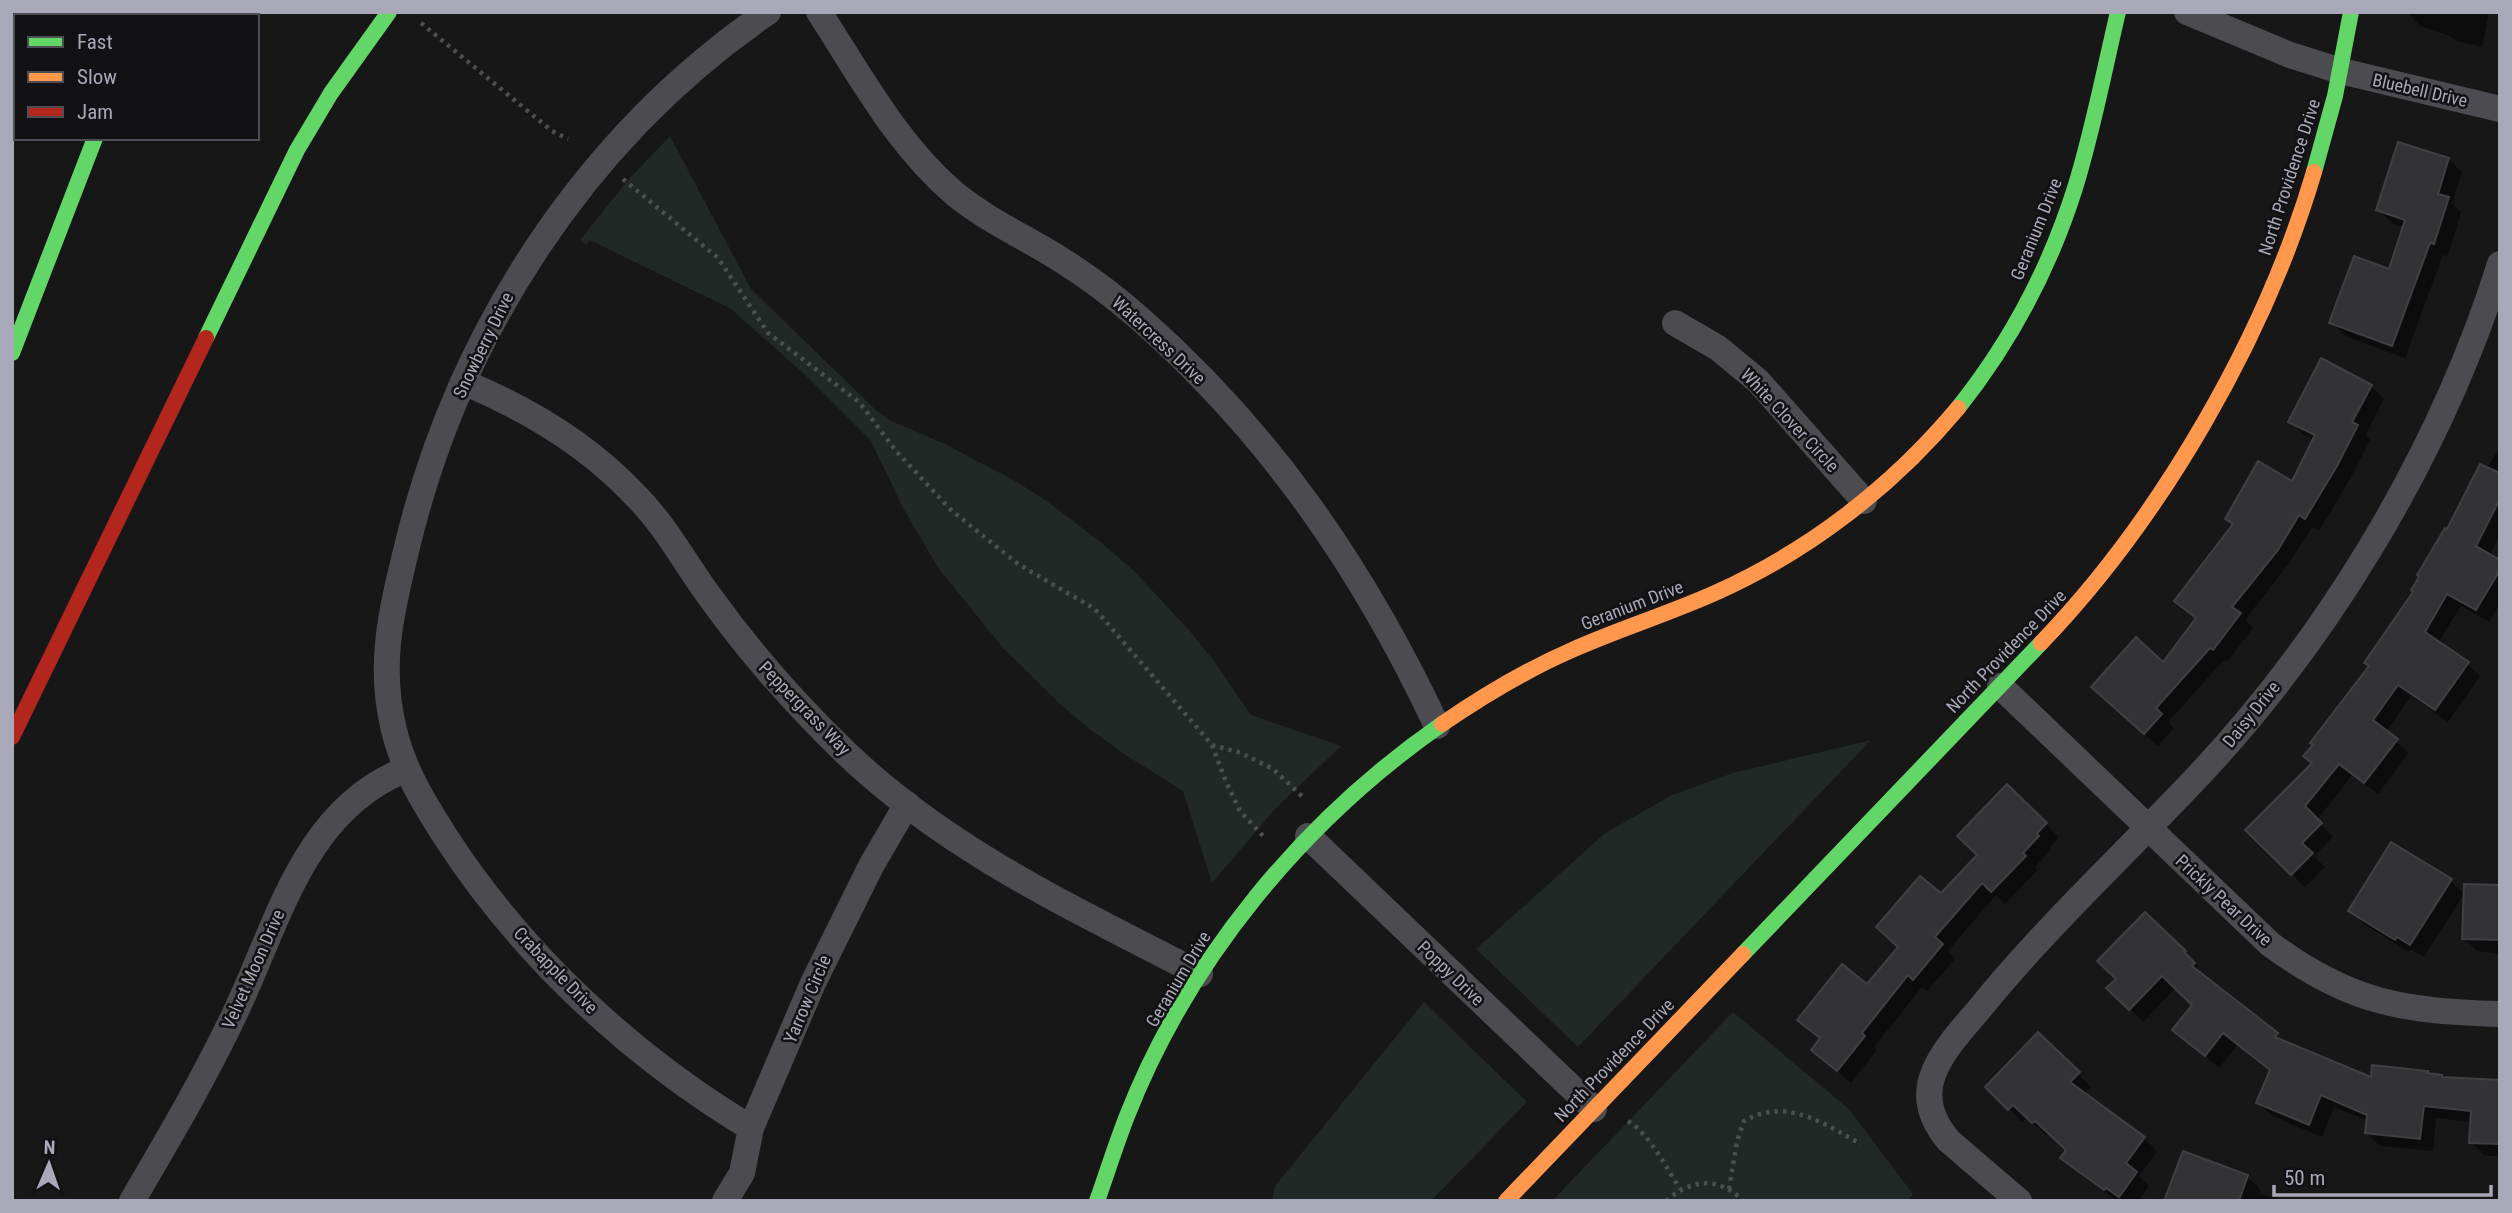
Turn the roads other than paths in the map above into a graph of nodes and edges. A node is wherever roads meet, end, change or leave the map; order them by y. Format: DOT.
graph roads {
  1 [pos="388,12"];
  2 [pos="768,12"];
  3 [pos="819,12"];
  4 [pos="2118,12"];
  5 [pos="2187,12"];
  6 [pos="2351,12"];
  7 [pos="2341,71"];
  8 [pos="2500,109"];
  9 [pos="94,140"];
  10 [pos="2500,264"];
  11 [pos="1675,323"];
  12 [pos="12,353"];
  13 [pos="463,382"];
  14 [pos="1864,501"];
  15 [pos="2000,686"];
  16 [pos="1437,726"];
  17 [pos="12,737"];
  18 [pos="407,769"];
  19 [pos="907,804"];
  20 [pos="2148,828"];
  21 [pos="1308,836"];
  22 [pos="1200,974"];
  23 [pos="2500,1014"];
  24 [pos="1594,1109"];
  25 [pos="751,1128"];
  26 [pos="132,1201"];
  27 [pos="725,1201"];
  28 [pos="1097,1201"];
  29 [pos="1506,1201"];
  30 [pos="2019,1201"];
  1 -- 17 [label="main road"];
  2 -- 13 [label="street, Snowberry Drive"];
  3 -- 16 [label="street, Watercress Drive"];
  4 -- 14 [label="main road, Geranium Drive"];
  5 -- 7 [label="street"];
  6 -- 7 [label="main road, North Providence Drive"];
  7 -- 8 [label="street, Bluebell Drive"];
  7 -- 15 [label="main road, North Providence Drive"];
  9 -- 12 [label="main road"];
  10 -- 20 [label="street, Daisy Drive"];
  11 -- 14 [label="street, White Clover Circle"];
  13 -- 18 [label="street, Snowberry Drive"];
  13 -- 19 [label="street, Peppergrass Way"];
  14 -- 16 [label="main road, Geranium Drive"];
  15 -- 20 [label="street, Prickly Pear Drive"];
  15 -- 24 [label="main road, North Providence Drive"];
  16 -- 21 [label="main road, Geranium Drive"];
  18 -- 25 [label="street, Crabapple Drive"];
  18 -- 26 [label="street, Velvet Moon Drive"];
  19 -- 22 [label="street, Peppergrass Way"];
  19 -- 25 [label="street, Yarrow Circle"];
  20 -- 23 [label="street, Prickly Pear Drive"];
  20 -- 30 [label="street, Daisy Drive"];
  21 -- 22 [label="main road, Geranium Drive"];
  21 -- 24 [label="street, Poppy Drive"];
  22 -- 28 [label="main road, Geranium Drive"];
  24 -- 29 [label="main road, North Providence Drive"];
  25 -- 27 [label="street, Yarrow Circle"];
}
